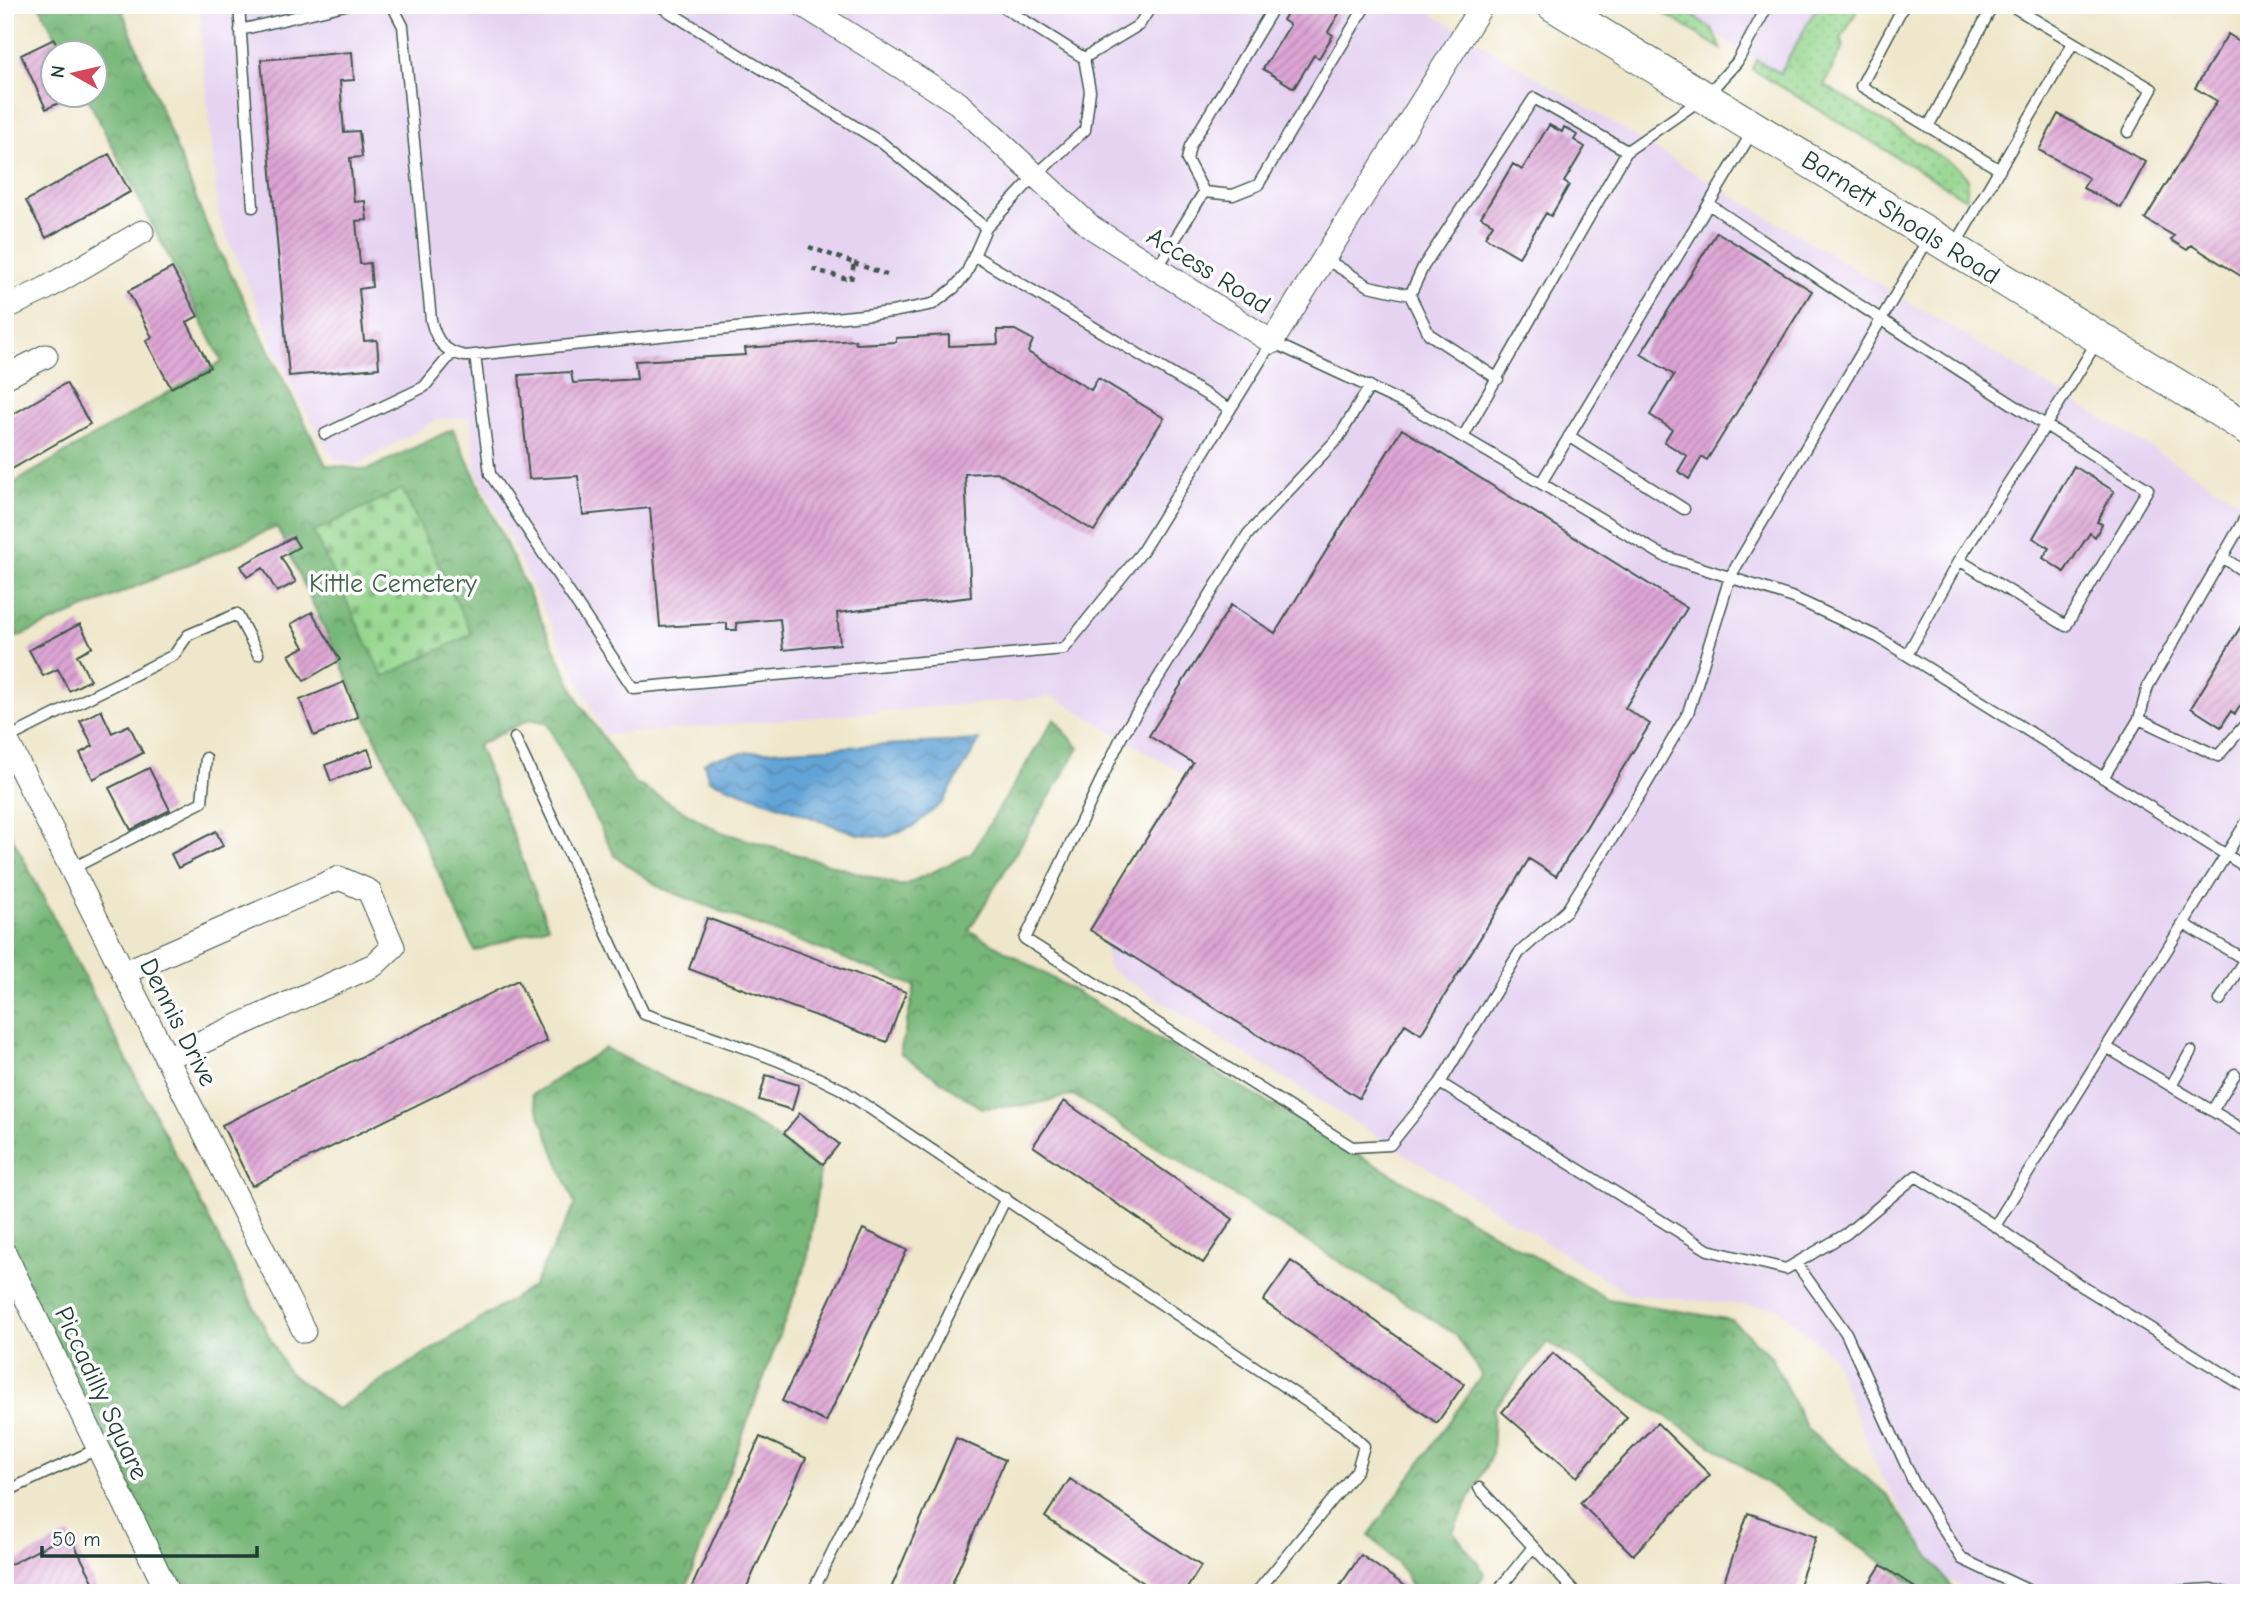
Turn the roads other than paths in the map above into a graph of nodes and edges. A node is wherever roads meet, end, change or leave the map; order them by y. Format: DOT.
graph roads {
  1 [pos="239,5"];
  2 [pos="345,5"];
  3 [pos="392,5"];
  4 [pos="658,5"];
  5 [pos="803,5"];
  6 [pos="1000,5"];
  7 [pos="1152,5"];
  8 [pos="1275,5"];
  9 [pos="1366,5"];
  10 [pos="1482,5"];
  11 [pos="1553,5"];
  12 [pos="1768,5"];
  13 [pos="1904,5"];
  14 [pos="1993,5"];
  15 [pos="2010,5"];
  16 [pos="240,30"];
  17 [pos="2073,43"];
  18 [pos="1084,58"];
  19 [pos="1706,96"];
  20 [pos="1756,127"];
  21 [pos="1928,127"];
  22 [pos="2128,132"];
  23 [pos="1627,150"];
  24 [pos="2000,170"];
  25 [pos="1034,177"];
  26 [pos="1204,192"];
  27 [pos="1710,205"];
  28 [pos="253,207"];
  29 [pos="986,229"];
  30 [pos="142,232"];
  31 [pos="1941,242"];
  32 [pos="975,256"];
  33 [pos="1324,258"];
  34 [pos="1156,271"];
  35 [pos="1410,295"];
  36 [pos="5,308"];
  37 [pos="1882,321"];
  38 [pos="2099,338"];
  39 [pos="1272,342"];
  40 [pos="452,354"];
  41 [pos="475,355"];
  42 [pos="46,356"];
  43 [pos="5,377"];
  44 [pos="1498,379"];
  45 [pos="1370,387"];
  46 [pos="1230,409"];
  47 [pos="2045,425"];
  48 [pos="2249,429"];
  49 [pos="325,434"];
  50 [pos="1569,436"];
  51 [pos="1462,437"];
  52 [pos="1541,483"];
  53 [pos="1684,509"];
  54 [pos="2249,511"];
  55 [pos="2224,558"];
  56 [pos="1959,560"];
  57 [pos="2249,575"];
  58 [pos="1730,577"];
  59 [pos="258,654"];
  60 [pos="1907,655"];
  61 [pos="2140,719"];
  62 [pos="2249,720"];
  63 [pos="6,738"];
  64 [pos="515,738"];
  65 [pos="206,758"];
  66 [pos="2103,778"];
  67 [pos="2249,818"];
  68 [pos="2227,855"];
  69 [pos="71,869"];
  70 [pos="2249,869"];
  71 [pos="2184,924"];
  72 [pos="2247,961"];
  73 [pos="123,973"];
  74 [pos="2220,1000"];
  75 [pos="2106,1046"];
  76 [pos="2191,1051"];
  77 [pos="166,1058"];
  78 [pos="2235,1074"];
  79 [pos="1440,1083"];
  80 [pos="2171,1086"];
  81 [pos="2212,1111"];
  82 [pos="2249,1133"];
  83 [pos="1006,1198"];
  84 [pos="1995,1226"];
  85 [pos="1796,1263"];
  86 [pos="8,1268"];
  87 [pos="304,1331"];
  88 [pos="2249,1389"];
  89 [pos="97,1449"];
  90 [pos="1479,1488"];
  91 [pos="5,1492"];
  92 [pos="1533,1546"];
  93 [pos="167,1593"];
  94 [pos="812,1593"];
  95 [pos="1256,1593"];
  96 [pos="1496,1593"];
  97 [pos="1576,1593"];
  98 [pos="2035,1593"];
  99 [pos="2145,1593"];
  100 [pos="2227,1593"];
  1 -- 16 [label="lane"];
  2 -- 16 [label="lane"];
  3 -- 40 [label="lane"];
  4 -- 29 [label="lane"];
  5 -- 25 [label="street, Access Road"];
  6 -- 18 [label="lane"];
  7 -- 18 [label="lane"];
  8 -- 26 [label="lane"];
  9 -- 26 [label="lane"];
  10 -- 33 [label="street, Access Road"];
  11 -- 19 [label="main road, Barnett Shoals Road"];
  12 -- 19 [label="lane"];
  13 -- 21 [label="lane"];
  14 -- 21 [label="lane"];
  15 -- 17 [label="lane"];
  16 -- 28 [label="lane"];
  17 -- 22 [label="lane"];
  17 -- 24 [label="lane"];
  18 -- 25 [label="lane"];
  19 -- 20 [label="main road, Barnett Shoals Road"];
  19 -- 23 [label="lane"];
  20 -- 27 [label="lane"];
  20 -- 31 [label="main road, Barnett Shoals Road"];
  21 -- 24 [label="lane"];
  23 -- 35 [label="lane"];
  23 -- 44 [label="lane"];
  24 -- 31 [label="lane"];
  25 -- 29 [label="lane"];
  25 -- 34 [label="street, Access Road"];
  26 -- 34 [label="lane"];
  27 -- 37 [label="lane"];
  27 -- 50 [label="lane"];
  29 -- 32 [label="lane"];
  30 -- 36 [label="street"];
  31 -- 37 [label="lane"];
  31 -- 38 [label="main road, Barnett Shoals Road"];
  32 -- 41 [label="lane"];
  32 -- 46 [label="lane"];
  33 -- 35 [label="lane"];
  33 -- 39 [label="street, Access Road"];
  34 -- 39 [label="street, Access Road"];
  35 -- 44 [label="lane"];
  37 -- 47 [label="lane"];
  37 -- 58 [label="lane"];
  38 -- 47 [label="lane"];
  38 -- 48 [label="main road, Barnett Shoals Road"];
  39 -- 45 [label="lane"];
  39 -- 46 [label="lane"];
  40 -- 41 [label="lane"];
  40 -- 49 [label="lane"];
  41 -- 46 [label="lane"];
  42 -- 43 [label="street"];
  44 -- 51 [label="lane"];
  45 -- 51 [label="lane"];
  45 -- 79 [label="lane"];
  47 -- 56 [label="lane"];
  47 -- 56 [label="lane"];
  50 -- 52 [label="lane"];
  50 -- 53 [label="lane"];
  51 -- 52 [label="lane"];
  52 -- 58 [label="lane"];
  54 -- 55 [label="lane"];
  55 -- 57 [label="lane"];
  55 -- 61 [label="lane"];
  56 -- 60 [label="lane"];
  58 -- 60 [label="lane"];
  58 -- 79 [label="lane"];
  59 -- 63 [label="lane"];
  60 -- 66 [label="lane"];
  61 -- 62 [label="lane"];
  61 -- 66 [label="lane"];
  63 -- 69 [label="street, Dennis Drive"];
  64 -- 83 [label="lane"];
  65 -- 69 [label="lane"];
  66 -- 68 [label="lane"];
  67 -- 68 [label="lane"];
  68 -- 70 [label="lane"];
  68 -- 71 [label="lane"];
  69 -- 73 [label="street, Dennis Drive"];
  71 -- 72 [label="lane"];
  71 -- 75 [label="lane"];
  72 -- 74 [label="lane"];
  73 -- 77 [label="street, Dennis Drive"];
  73 -- 77 [label="street"];
  75 -- 80 [label="lane"];
  75 -- 84 [label="lane"];
  76 -- 80 [label="lane"];
  77 -- 87 [label="street, Dennis Drive"];
  78 -- 81 [label="lane"];
  79 -- 85 [label="lane"];
  80 -- 81 [label="lane"];
  81 -- 82 [label="lane"];
  83 -- 94 [label="lane"];
  83 -- 95 [label="lane"];
  84 -- 85 [label="lane"];
  84 -- 88 [label="lane"];
  85 -- 98 [label="lane"];
  86 -- 89 [label="street, Piccadilly Square"];
  89 -- 91 [label="lane"];
  89 -- 93 [label="street, Piccadilly Square"];
  90 -- 92 [label="lane"];
  92 -- 96 [label="lane"];
  92 -- 97 [label="lane"];
  99 -- 100 [label="lane"];
}
